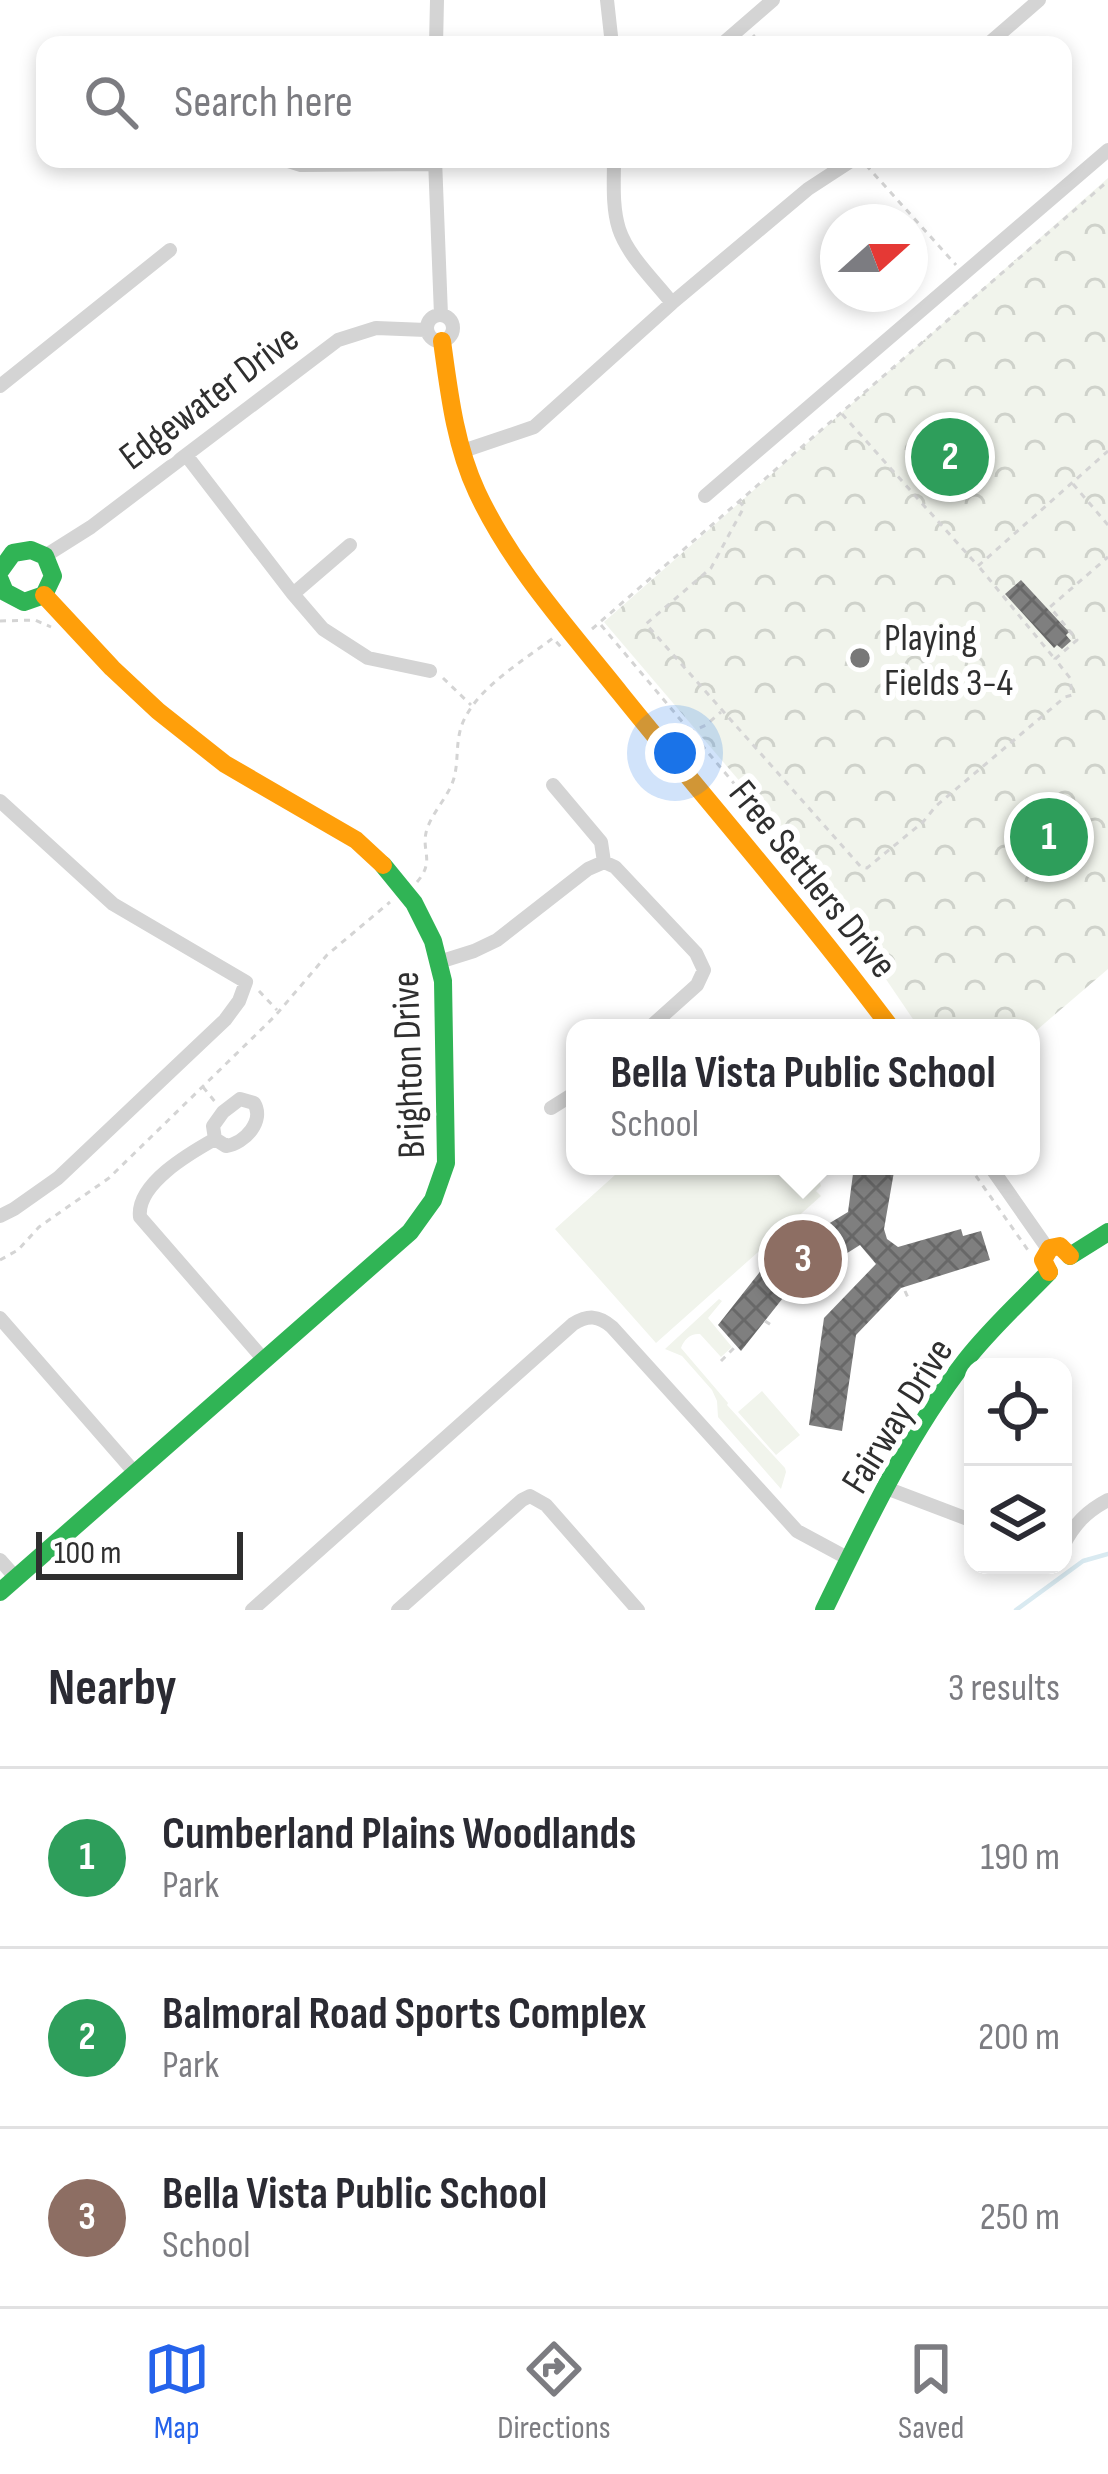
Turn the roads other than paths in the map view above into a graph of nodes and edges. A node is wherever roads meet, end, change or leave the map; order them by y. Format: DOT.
graph roads {
  1 [pos="437,0"];
  2 [pos="607,0"];
  3 [pos="773,0"];
  4 [pos="1039,0"];
  5 [pos="436,36"];
  6 [pos="611,36"];
  7 [pos="731,36"];
  8 [pos="997,36"];
  9 [pos="1108,150"];
  10 [pos="435,168"];
  11 [pos="614,168"];
  12 [pos="843,168"];
  13 [pos="170,250"];
  14 [pos="672,303"];
  15 [pos="441,315"];
  16 [pos="434,335"];
  17 [pos="0,386"];
  18 [pos="463,451"];
  19 [pos="186,454"];
  20 [pos="705,496"];
  21 [pos="350,545"];
  22 [pos="45,556"];
  23 [pos="2,573"];
  24 [pos="44,595"];
  25 [pos="293,595"];
  26 [pos="430,671"];
  27 [pos="553,785"];
  28 [pos="0,801"];
  29 [pos="604,862"];
  30 [pos="439,962"];
  31 [pos="660,1019"];
  32 [pos="884,1019"];
  33 [pos="566,1098"];
  34 [pos="550,1108"];
  35 [pos="215,1139"];
  36 [pos="995,1175"];
  37 [pos="7,1213"];
  38 [pos="1108,1232"];
  39 [pos="1041,1253"];
  40 [pos="1070,1256"];
  41 [pos="1048,1272"];
  42 [pos="0,1318"];
  43 [pos="265,1360"];
  44 [pos="136,1474"];
  45 [pos="886,1488"];
  46 [pos="1108,1500"];
  47 [pos="964,1518"];
  48 [pos="1072,1528"];
  49 [pos="849,1559"];
  50 [pos="0,1560"];
  51 [pos="8,1585"];
  52 [pos="252,1610"];
  53 [pos="398,1610"];
  54 [pos="638,1610"];
  55 [pos="824,1610"];
  1 -- 5 [label="street"];
  2 -- 6 [label="street"];
  3 -- 7 [label="street"];
  4 -- 8 [label="street"];
  9 -- 20 [label="street"];
  10 -- 15 [label="street"];
  11 -- 14 [label="street"];
  12 -- 14 [label="street"];
  13 -- 17 [label="street"];
  14 -- 18 [label="street"];
  15 -- 16 [label="street"];
  15 -- 16 [label="street"];
  16 -- 18 [label="street, Free Settlers Drive"];
  16 -- 19 [label="street, Edgewater Drive"];
  18 -- 32 [label="street, Free Settlers Drive"];
  19 -- 22 [label="street, Edgewater Drive"];
  19 -- 25 [label="street"];
  21 -- 25 [label="street"];
  22 -- 23 [label="street"];
  22 -- 24 [label="street"];
  23 -- 24 [label="street"];
  24 -- 30 [label="street, Brighton Drive"];
  25 -- 26 [label="street"];
  27 -- 29 [label="street"];
  28 -- 37 [label="street"];
  29 -- 30 [label="street"];
  29 -- 31 [label="street"];
  30 -- 43 [label="street, Brighton Drive"];
  33 -- 34 [label="street"];
  35 -- 43 [label="street"];
  36 -- 39 [label="street"];
  38 -- 40 [label="street"];
  39 -- 40 [label="street"];
  39 -- 41 [label="street"];
  40 -- 41 [label="street"];
  41 -- 45 [label="street, Fairway Drive"];
  42 -- 44 [label="street"];
  43 -- 44 [label="street, Brighton Drive"];
  44 -- 51 [label="street, Brighton Drive"];
  45 -- 47 [label="street"];
  45 -- 49 [label="street, Fairway Drive"];
  46 -- 48 [label="street"];
  49 -- 52 [label="street"];
  49 -- 55 [label="street, Fairway Drive"];
  50 -- 51 [label="street"];
  53 -- 54 [label="street"];
}
